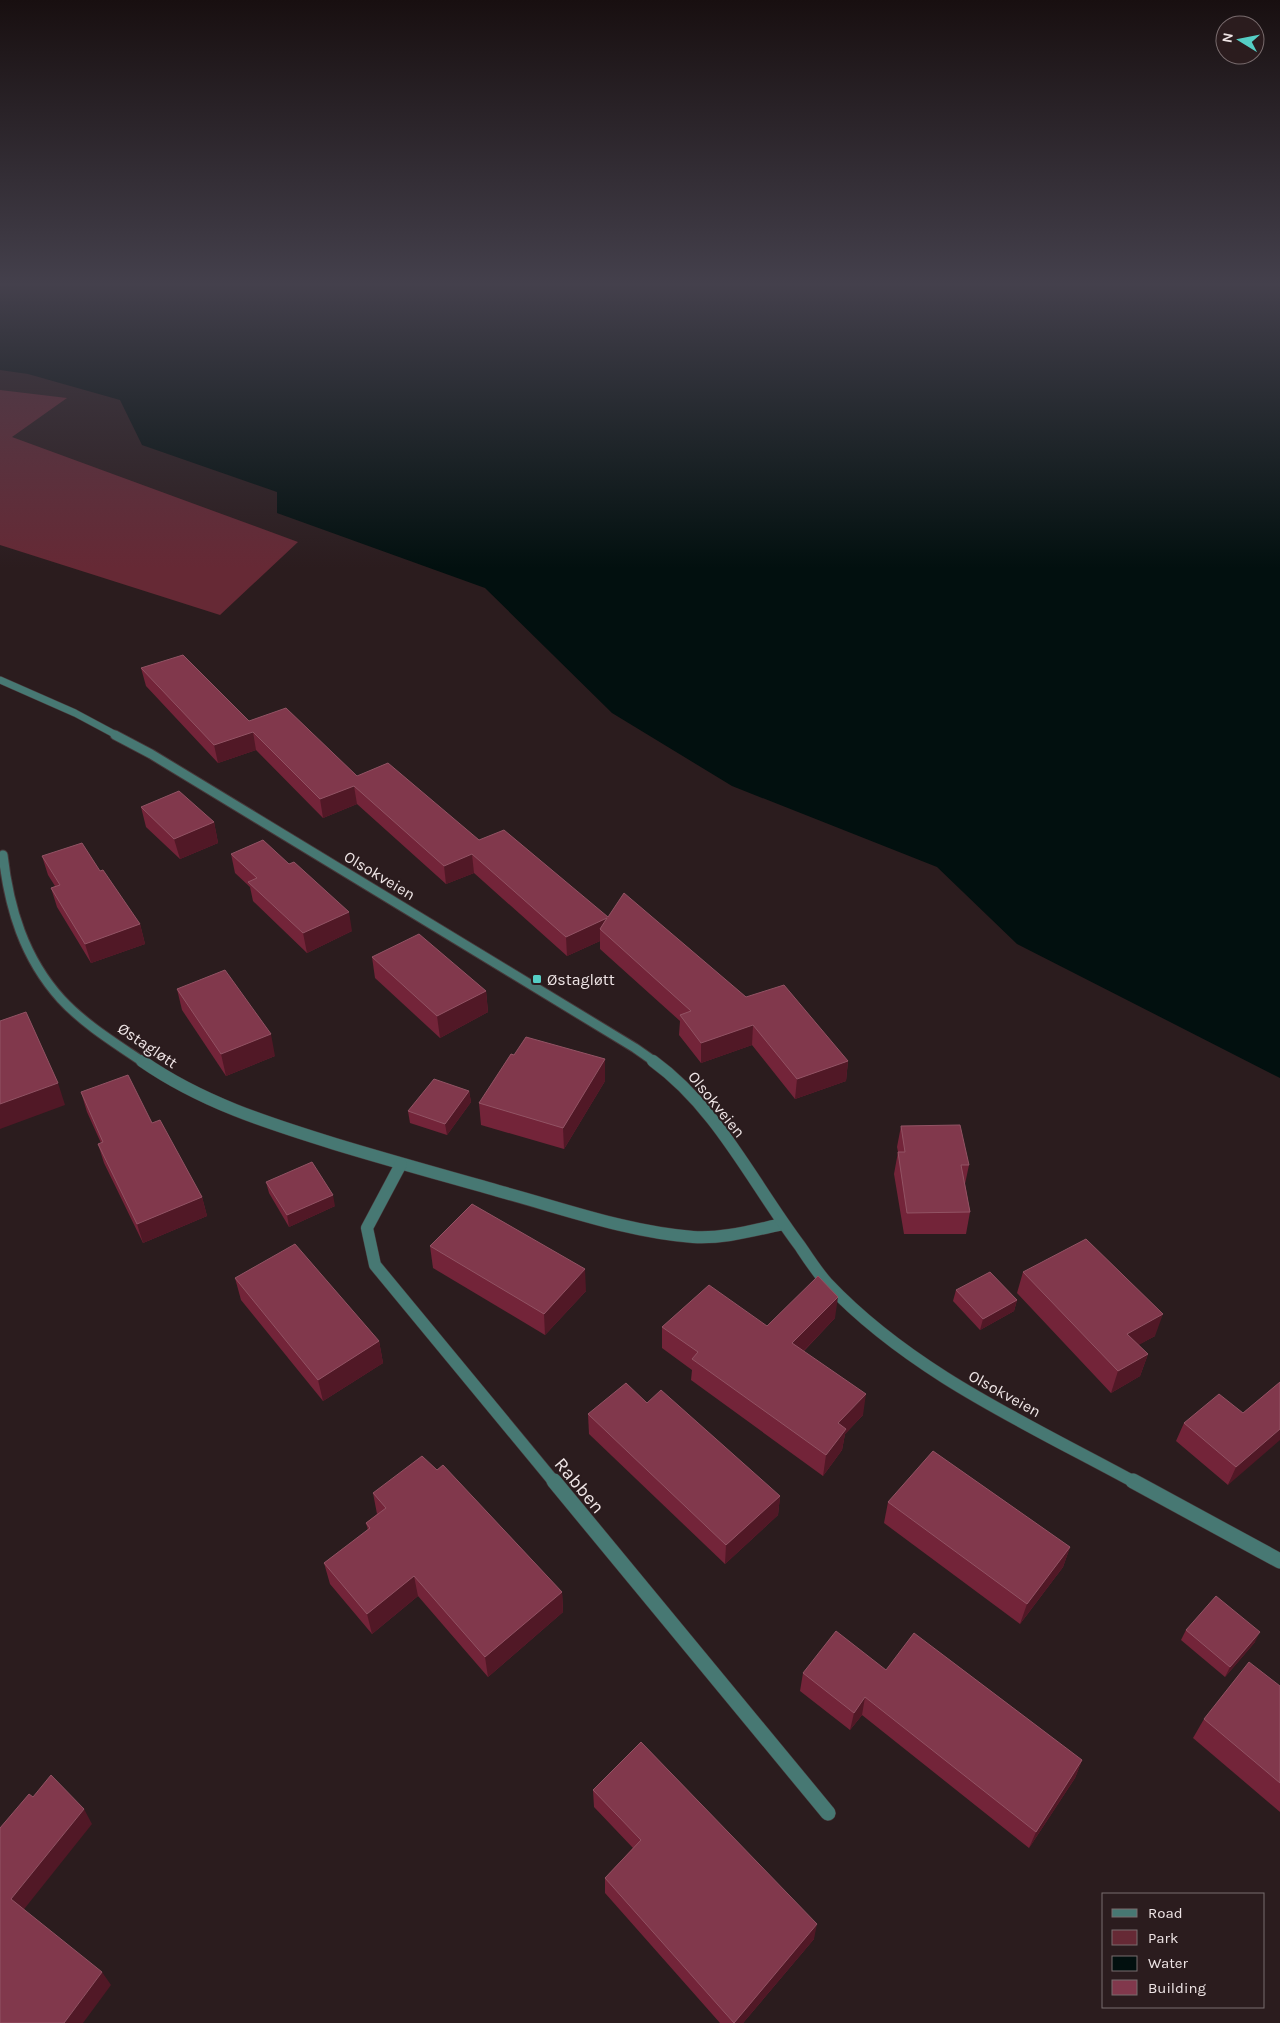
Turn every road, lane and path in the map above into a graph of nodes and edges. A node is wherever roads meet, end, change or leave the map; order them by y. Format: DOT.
graph roads {
  1 [pos="0,680"];
  2 [pos="4,855"];
  3 [pos="401,1164"];
  4 [pos="783,1224"];
  5 [pos="1280,1561"];
  6 [pos="828,1813"];
  1 -- 4 [label="street, Olsokveien"];
  2 -- 3 [label="street, Østagløtt"];
  3 -- 4 [label="street, Østagløtt"];
  3 -- 6 [label="street, Rabben"];
  4 -- 5 [label="street, Olsokveien"];
}
